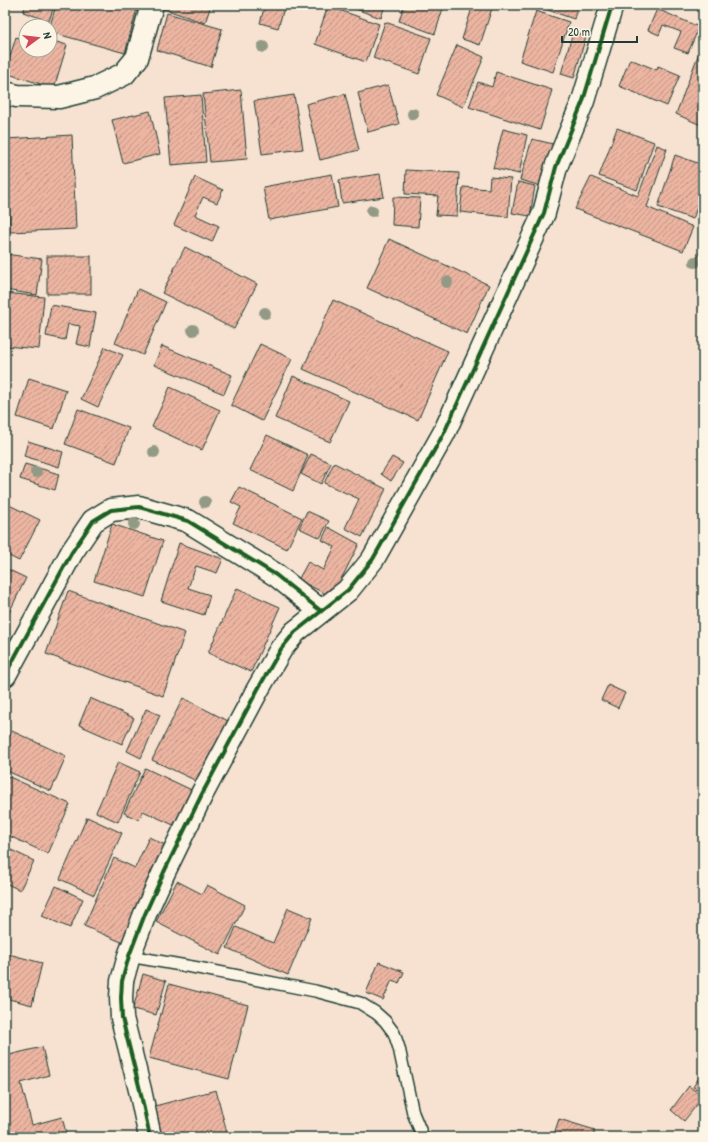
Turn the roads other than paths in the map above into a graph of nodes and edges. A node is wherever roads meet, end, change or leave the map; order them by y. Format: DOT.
graph roads {
  1 [pos="152,5"];
  2 [pos="612,5"];
  3 [pos="5,93"];
  4 [pos="321,610"];
  5 [pos="5,675"];
  6 [pos="129,956"];
  7 [pos="150,1137"];
  8 [pos="423,1137"];
  1 -- 3 [label="street"];
  2 -- 4 [label="street"];
  4 -- 5 [label="street"];
  4 -- 6 [label="street"];
  6 -- 7 [label="street"];
  6 -- 8 [label="lane"];
}
